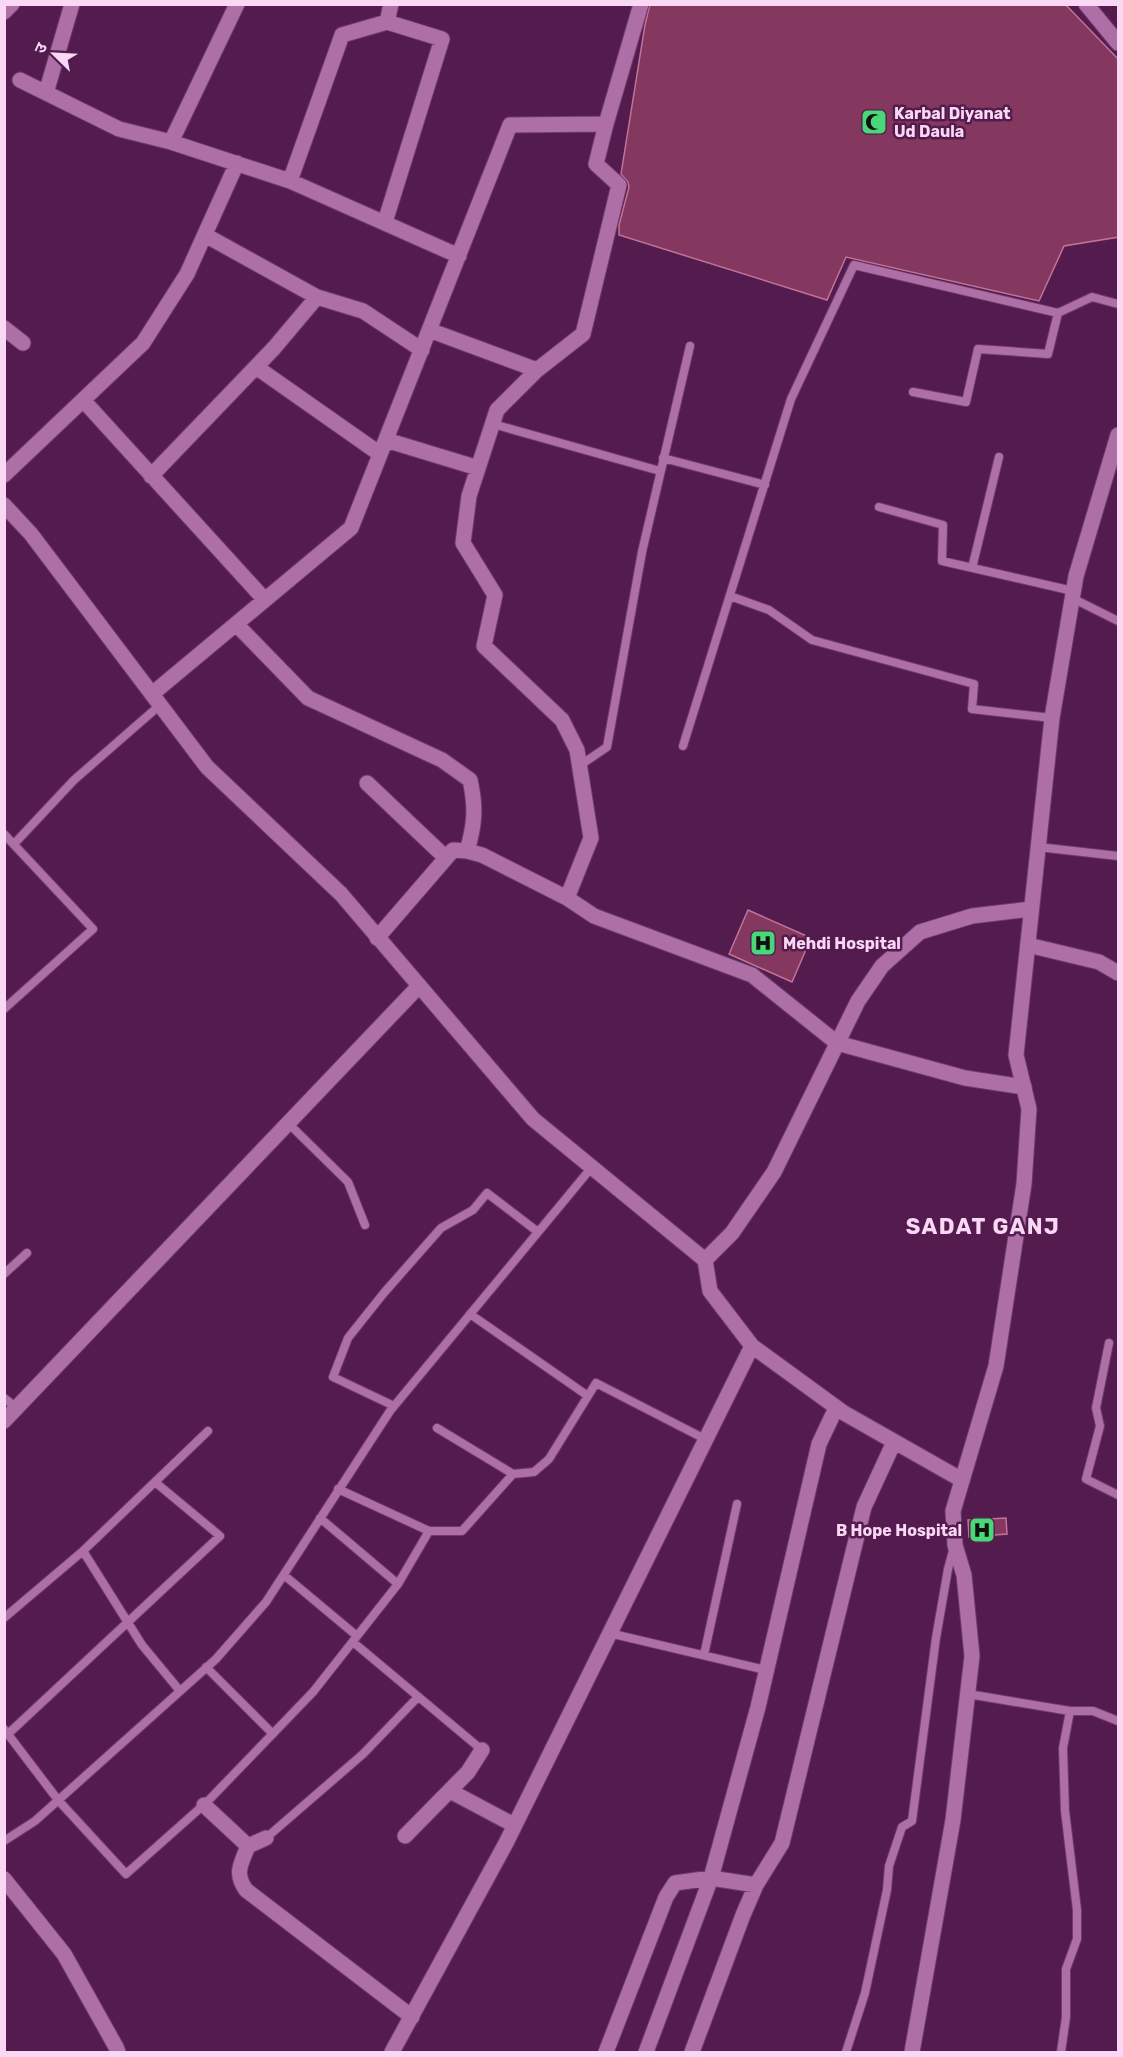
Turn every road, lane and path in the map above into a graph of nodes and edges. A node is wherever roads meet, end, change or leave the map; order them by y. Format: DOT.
graph roads {
  1 [pos="12,4"];
  2 [pos="72,4"];
  3 [pos="237,4"];
  4 [pos="391,4"];
  5 [pos="641,4"];
  6 [pos="1086,4"];
  7 [pos="4,12"];
  8 [pos="387,22"];
  9 [pos="1119,43"];
  10 [pos="20,80"];
  11 [pos="46,93"];
  12 [pos="606,124"];
  13 [pos="171,142"];
  14 [pos="237,163"];
  15 [pos="290,181"];
  16 [pos="386,222"];
  17 [pos="205,235"];
  18 [pos="459,256"];
  19 [pos="317,297"];
  20 [pos="1119,304"];
  21 [pos="1058,313"];
  22 [pos="4,328"];
  23 [pos="429,330"];
  24 [pos="23,343"];
  25 [pos="690,346"];
  26 [pos="422,350"];
  27 [pos="256,367"];
  28 [pos="537,370"];
  29 [pos="913,392"];
  30 [pos="83,400"];
  31 [pos="493,424"];
  32 [pos="1119,435"];
  33 [pos="383,447"];
  34 [pos="999,457"];
  35 [pos="663,458"];
  36 [pos="478,468"];
  37 [pos="660,471"];
  38 [pos="4,475"];
  39 [pos="151,476"];
  40 [pos="765,485"];
  41 [pos="4,505"];
  42 [pos="879,507"];
  43 [pos="972,568"];
  44 [pos="1073,595"];
  45 [pos="730,596"];
  46 [pos="265,600"];
  47 [pos="1119,621"];
  48 [pos="236,624"];
  49 [pos="156,700"];
  50 [pos="1052,718"];
  51 [pos="683,746"];
  52 [pos="579,765"];
  53 [pos="367,783"];
  54 [pos="4,834"];
  55 [pos="14,844"];
  56 [pos="1038,847"];
  57 [pos="467,850"];
  58 [pos="1119,855"];
  59 [pos="446,858"];
  60 [pos="567,898"];
  61 [pos="1031,909"];
  62 [pos="377,938"];
  63 [pos="1028,945"];
  64 [pos="1119,973"];
  65 [pos="419,986"];
  66 [pos="4,1010"];
  67 [pos="837,1043"];
  68 [pos="1024,1087"];
  69 [pos="288,1123"];
  70 [pos="592,1167"];
  71 [pos="365,1225"];
  72 [pos="538,1232"];
  73 [pos="27,1253"];
  74 [pos="705,1260"];
  75 [pos="4,1274"];
  76 [pos="470,1314"];
  77 [pos="1109,1343"];
  78 [pos="752,1346"];
  79 [pos="588,1396"];
  80 [pos="4,1398"];
  81 [pos="394,1406"];
  82 [pos="16,1408"];
  83 [pos="836,1408"];
  84 [pos="4,1421"];
  85 [pos="437,1428"];
  86 [pos="208,1431"];
  87 [pos="705,1439"];
  88 [pos="894,1442"];
  89 [pos="513,1474"];
  90 [pos="962,1480"];
  91 [pos="155,1482"];
  92 [pos="338,1489"];
  93 [pos="1119,1495"];
  94 [pos="737,1504"];
  95 [pos="320,1518"];
  96 [pos="429,1531"];
  97 [pos="955,1545"];
  98 [pos="82,1551"];
  99 [pos="284,1575"];
  100 [pos="398,1584"];
  101 [pos="4,1618"];
  102 [pos="128,1623"];
  103 [pos="609,1633"];
  104 [pos="355,1639"];
  105 [pos="704,1655"];
  106 [pos="206,1667"];
  107 [pos="766,1670"];
  108 [pos="180,1691"];
  109 [pos="968,1694"];
  110 [pos="418,1697"];
  111 [pos="1070,1712"];
  112 [pos="1119,1721"];
  113 [pos="6,1731"];
  114 [pos="273,1734"];
  115 [pos="482,1750"];
  116 [pos="450,1791"];
  117 [pos="58,1800"];
  118 [pos="204,1805"];
  119 [pos="514,1825"];
  120 [pos="405,1836"];
  121 [pos="266,1838"];
  122 [pos="4,1841"];
  123 [pos="248,1846"];
  124 [pos="711,1878"];
  125 [pos="4,1879"];
  126 [pos="756,1885"];
  127 [pos="412,2017"];
  128 [pos="118,2052"];
  129 [pos="392,2052"];
  130 [pos="606,2052"];
  131 [pos="646,2052"];
  132 [pos="692,2052"];
  133 [pos="846,2052"];
  134 [pos="912,2052"];
  135 [pos="1060,2052"];
  1 -- 7 [label="street"];
  2 -- 11 [label="street"];
  3 -- 13 [label="street"];
  4 -- 8 [label="street"];
  5 -- 12 [label="street"];
  6 -- 9 [label="street"];
  8 -- 15 [label="street"];
  8 -- 16 [label="street"];
  10 -- 11 [label="street"];
  11 -- 13 [label="street"];
  12 -- 18 [label="street"];
  12 -- 28 [label="street"];
  13 -- 14 [label="street"];
  14 -- 15 [label="street"];
  14 -- 17 [label="street"];
  15 -- 16 [label="street"];
  16 -- 18 [label="street"];
  17 -- 19 [label="street"];
  17 -- 30 [label="street"];
  18 -- 23 [label="street"];
  19 -- 26 [label="street"];
  19 -- 27 [label="street"];
  20 -- 21 [label="lane"];
  21 -- 29 [label="lane"];
  21 -- 40 [label="lane"];
  22 -- 24 [label="street"];
  23 -- 26 [label="street"];
  23 -- 28 [label="street"];
  25 -- 35 [label="lane"];
  26 -- 33 [label="street"];
  27 -- 33 [label="street"];
  27 -- 39 [label="street"];
  28 -- 31 [label="street"];
  30 -- 38 [label="street"];
  30 -- 39 [label="street"];
  31 -- 36 [label="street"];
  31 -- 37 [label="lane"];
  32 -- 44 [label="street"];
  33 -- 36 [label="street"];
  33 -- 46 [label="street"];
  34 -- 43 [label="lane"];
  35 -- 37 [label="lane"];
  35 -- 40 [label="lane"];
  36 -- 52 [label="street"];
  37 -- 52 [label="lane"];
  39 -- 46 [label="street"];
  40 -- 45 [label="lane"];
  41 -- 49 [label="street"];
  42 -- 43 [label="lane"];
  43 -- 44 [label="lane"];
  44 -- 47 [label="lane"];
  44 -- 50 [label="street"];
  45 -- 50 [label="lane"];
  45 -- 51 [label="lane"];
  46 -- 48 [label="street"];
  48 -- 49 [label="street"];
  48 -- 57 [label="street"];
  49 -- 55 [label="lane"];
  49 -- 62 [label="street"];
  50 -- 56 [label="street"];
  52 -- 60 [label="street"];
  53 -- 59 [label="street"];
  54 -- 55 [label="lane"];
  55 -- 66 [label="lane"];
  56 -- 58 [label="lane"];
  56 -- 61 [label="street"];
  57 -- 59 [label="street"];
  57 -- 60 [label="street"];
  59 -- 62 [label="street"];
  60 -- 67 [label="street"];
  61 -- 63 [label="street"];
  61 -- 67 [label="street"];
  62 -- 65 [label="street"];
  63 -- 64 [label="street"];
  63 -- 68 [label="street"];
  65 -- 69 [label="street"];
  65 -- 70 [label="street"];
  67 -- 68 [label="street"];
  67 -- 74 [label="street"];
  68 -- 90 [label="street"];
  69 -- 71 [label="lane"];
  69 -- 82 [label="street"];
  70 -- 72 [label="lane"];
  70 -- 74 [label="street"];
  72 -- 76 [label="lane"];
  72 -- 81 [label="lane"];
  73 -- 75 [label="lane"];
  74 -- 78 [label="street"];
  76 -- 79 [label="lane"];
  76 -- 81 [label="lane"];
  77 -- 93 [label="lane"];
  78 -- 83 [label="street"];
  78 -- 87 [label="street"];
  79 -- 87 [label="lane"];
  79 -- 89 [label="lane"];
  80 -- 82 [label="lane"];
  81 -- 92 [label="lane"];
  82 -- 84 [label="street"];
  83 -- 88 [label="street"];
  83 -- 107 [label="street"];
  85 -- 89 [label="lane"];
  86 -- 91 [label="lane"];
  87 -- 103 [label="street"];
  88 -- 90 [label="street"];
  88 -- 126 [label="street"];
  89 -- 96 [label="lane"];
  90 -- 97 [label="street"];
  91 -- 98 [label="lane"];
  91 -- 102 [label="lane"];
  92 -- 95 [label="lane"];
  92 -- 96 [label="lane"];
  94 -- 105 [label="lane"];
  95 -- 99 [label="lane"];
  95 -- 100 [label="lane"];
  96 -- 100 [label="lane"];
  97 -- 109 [label="street"];
  97 -- 133 [label="lane"];
  98 -- 101 [label="lane"];
  98 -- 102 [label="lane"];
  99 -- 104 [label="lane"];
  99 -- 106 [label="lane"];
  100 -- 104 [label="lane"];
  102 -- 108 [label="lane"];
  102 -- 113 [label="lane"];
  103 -- 105 [label="lane"];
  103 -- 119 [label="street"];
  104 -- 110 [label="lane"];
  104 -- 114 [label="lane"];
  105 -- 107 [label="lane"];
  106 -- 108 [label="lane"];
  106 -- 114 [label="lane"];
  107 -- 124 [label="street"];
  108 -- 117 [label="lane"];
  109 -- 111 [label="lane"];
  109 -- 134 [label="street"];
  110 -- 115 [label="lane"];
  110 -- 121 [label="lane"];
  111 -- 112 [label="lane"];
  111 -- 135 [label="lane"];
  113 -- 117 [label="lane"];
  114 -- 118 [label="lane"];
  115 -- 116 [label="street"];
  116 -- 119 [label="street"];
  116 -- 120 [label="street"];
  117 -- 118 [label="lane"];
  117 -- 122 [label="lane"];
  118 -- 123 [label="street"];
  119 -- 127 [label="street"];
  121 -- 123 [label="street"];
  123 -- 127 [label="street"];
  124 -- 126 [label="street"];
  124 -- 130 [label="street"];
  124 -- 131 [label="street"];
  125 -- 128 [label="street"];
  126 -- 132 [label="street"];
  127 -- 129 [label="street"];
}
